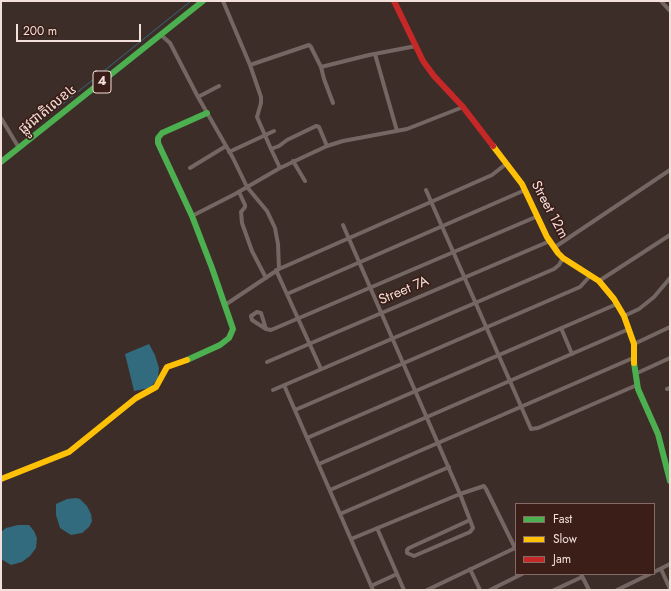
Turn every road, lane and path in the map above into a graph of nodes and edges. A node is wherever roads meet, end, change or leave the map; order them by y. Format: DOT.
graph roads {
  1 [pos="203,1"];
  2 [pos="223,1"];
  3 [pos="394,1"];
  4 [pos="661,1"];
  5 [pos="670,11"];
  6 [pos="161,35"];
  7 [pos="416,46"];
  8 [pos="375,54"];
  9 [pos="250,65"];
  10 [pos="321,67"];
  11 [pos="219,86"];
  12 [pos="198,97"];
  13 [pos="333,103"];
  14 [pos="463,107"];
  15 [pos="207,112"];
  16 [pos="1,118"];
  17 [pos="397,130"];
  18 [pos="274,131"];
  19 [pos="264,135"];
  20 [pos="226,146"];
  21 [pos="327,146"];
  22 [pos="19,148"];
  23 [pos="271,149"];
  24 [pos="230,152"];
  25 [pos="293,161"];
  26 [pos="1,162"];
  27 [pos="506,164"];
  28 [pos="190,168"];
  29 [pos="280,168"];
  30 [pos="668,171"];
  31 [pos="670,178"];
  32 [pos="305,181"];
  33 [pos="247,187"];
  34 [pos="426,190"];
  35 [pos="525,190"];
  36 [pos="239,192"];
  37 [pos="431,202"];
  38 [pos="192,216"];
  39 [pos="538,216"];
  40 [pos="343,225"];
  41 [pos="442,226"];
  42 [pos="670,235"];
  43 [pos="349,238"];
  44 [pos="550,241"];
  45 [pos="554,247"];
  46 [pos="453,252"];
  47 [pos="563,258"];
  48 [pos="359,263"];
  49 [pos="278,270"];
  50 [pos="590,276"];
  51 [pos="464,277"];
  52 [pos="266,278"];
  53 [pos="670,278"];
  54 [pos="599,281"];
  55 [pos="370,288"];
  56 [pos="287,294"];
  57 [pos="476,303"];
  58 [pos="617,304"];
  59 [pos="225,305"];
  60 [pos="381,313"];
  61 [pos="624,316"];
  62 [pos="298,319"];
  63 [pos="670,327"];
  64 [pos="487,328"];
  65 [pos="561,328"];
  66 [pos="266,329"];
  67 [pos="630,329"];
  68 [pos="392,338"];
  69 [pos="309,344"];
  70 [pos="634,344"];
  71 [pos="572,354"];
  72 [pos="499,355"];
  73 [pos="633,358"];
  74 [pos="670,358"];
  75 [pos="267,362"];
  76 [pos="403,364"];
  77 [pos="321,369"];
  78 [pos="635,374"];
  79 [pos="510,381"];
  80 [pos="284,385"];
  81 [pos="637,385"];
  82 [pos="273,390"];
  83 [pos="416,391"];
  84 [pos="521,406"];
  85 [pos="295,410"];
  86 [pos="427,417"];
  87 [pos="307,438"];
  88 [pos="438,442"];
  89 [pos="318,464"];
  90 [pos="449,467"];
  91 [pos="669,476"];
  92 [pos="1,479"];
  93 [pos="330,490"];
  94 [pos="460,494"];
  95 [pos="340,514"];
  96 [pos="470,520"];
  97 [pos="377,528"];
  98 [pos="351,539"];
  99 [pos="515,546"];
  100 [pos="515,548"];
  101 [pos="670,564"];
  102 [pos="470,569"];
  103 [pos="661,569"];
  104 [pos="655,572"];
  105 [pos="397,574"];
  106 [pos="520,575"];
  107 [pos="582,575"];
  108 [pos="648,575"];
  109 [pos="372,588"];
  110 [pos="670,589"];
  111 [pos="404,590"];
  112 [pos="427,590"];
  113 [pos="480,590"];
  114 [pos="490,590"];
  115 [pos="554,590"];
  116 [pos="589,590"];
  117 [pos="617,590"];
  1 -- 6 [label="main road, ផ្លូវជាតិលេខ៤ / 4"];
  2 -- 9 [label="street"];
  3 -- 7 [label="main road, Street 12m"];
  4 -- 5 [label="street"];
  6 -- 12 [label="street"];
  6 -- 22 [label="main road, ផ្លូវជាតិលេខ៤ / 4"];
  7 -- 8 [label="street"];
  7 -- 14 [label="main road, Street 12m"];
  8 -- 10 [label="street"];
  8 -- 17 [label="street"];
  9 -- 10 [label="street"];
  9 -- 19 [label="street"];
  10 -- 13 [label="street"];
  11 -- 12 [label="street"];
  12 -- 15 [label="street"];
  14 -- 17 [label="street"];
  14 -- 27 [label="main road, Street 12m"];
  15 -- 20 [label="street"];
  15 -- 38 [label="main road"];
  16 -- 22 [label="street"];
  17 -- 21 [label="street"];
  18 -- 19 [label="street"];
  19 -- 23 [label="street"];
  19 -- 24 [label="street"];
  20 -- 24 [label="street"];
  20 -- 28 [label="street"];
  21 -- 23 [label="street"];
  21 -- 25 [label="street"];
  22 -- 26 [label="main road, ផ្លូវជាតិលេខ៤ / 4"];
  23 -- 29 [label="street"];
  24 -- 33 [label="street"];
  25 -- 29 [label="street"];
  25 -- 32 [label="street"];
  27 -- 35 [label="main road, Street 12m"];
  27 -- 37 [label="street"];
  29 -- 33 [label="street"];
  30 -- 31 [label="street"];
  30 -- 45 [label="street"];
  33 -- 36 [label="street"];
  33 -- 49 [label="street"];
  34 -- 37 [label="street"];
  35 -- 39 [label="main road, Street 12m"];
  35 -- 41 [label="street"];
  36 -- 38 [label="street"];
  36 -- 52 [label="street"];
  37 -- 41 [label="street"];
  37 -- 43 [label="street"];
  38 -- 59 [label="main road"];
  39 -- 44 [label="main road, Street 12m"];
  39 -- 46 [label="street"];
  40 -- 43 [label="street"];
  41 -- 46 [label="street"];
  41 -- 48 [label="street"];
  42 -- 54 [label="street"];
  43 -- 48 [label="street"];
  43 -- 49 [label="street"];
  44 -- 45 [label="main road, Street 12m"];
  44 -- 51 [label="street, Street 7A"];
  45 -- 47 [label="main road, Street 12m"];
  46 -- 51 [label="street"];
  46 -- 55 [label="street"];
  47 -- 50 [label="main road, Street 12m"];
  47 -- 57 [label="street"];
  48 -- 55 [label="street"];
  48 -- 56 [label="street"];
  49 -- 52 [label="street"];
  49 -- 56 [label="street"];
  50 -- 54 [label="main road, Street 12m"];
  50 -- 64 [label="street"];
  51 -- 57 [label="street"];
  51 -- 60 [label="street, Street 7A"];
  52 -- 59 [label="street"];
  53 -- 61 [label="street"];
  54 -- 58 [label="main road, Street 12m"];
  55 -- 60 [label="street"];
  55 -- 62 [label="street"];
  56 -- 62 [label="street"];
  57 -- 64 [label="street"];
  57 -- 68 [label="street"];
  58 -- 61 [label="main road, Street 12m"];
  58 -- 65 [label="street"];
  59 -- 92 [label="main road"];
  60 -- 68 [label="street"];
  60 -- 69 [label="street, Street 7A"];
  61 -- 67 [label="main road, Street 12m"];
  62 -- 66 [label="street"];
  62 -- 69 [label="street"];
  63 -- 70 [label="street"];
  64 -- 72 [label="street"];
  64 -- 76 [label="street"];
  65 -- 71 [label="street"];
  65 -- 72 [label="street"];
  67 -- 70 [label="main road, Street 12m"];
  67 -- 71 [label="street"];
  68 -- 76 [label="street"];
  68 -- 77 [label="street"];
  69 -- 75 [label="street, Street 7A"];
  69 -- 77 [label="street"];
  70 -- 73 [label="main road, Street 12m"];
  71 -- 79 [label="street"];
  72 -- 79 [label="street"];
  72 -- 83 [label="street"];
  73 -- 78 [label="main road, Street 12m"];
  73 -- 84 [label="street"];
  74 -- 78 [label="street"];
  76 -- 83 [label="street"];
  76 -- 85 [label="street"];
  77 -- 80 [label="street"];
  78 -- 81 [label="main road, Street 12m"];
  79 -- 84 [label="street"];
  79 -- 86 [label="street"];
  80 -- 82 [label="street"];
  80 -- 85 [label="street"];
  81 -- 84 [label="street"];
  81 -- 91 [label="main road, Street 12m"];
  83 -- 86 [label="street"];
  83 -- 87 [label="street"];
  84 -- 88 [label="street"];
  85 -- 87 [label="street"];
  86 -- 88 [label="street"];
  86 -- 89 [label="street"];
  87 -- 89 [label="street"];
  88 -- 90 [label="street"];
  88 -- 93 [label="street"];
  89 -- 93 [label="street"];
  90 -- 94 [label="street"];
  90 -- 95 [label="street"];
  93 -- 95 [label="street"];
  94 -- 96 [label="street"];
  94 -- 97 [label="street"];
  94 -- 99 [label="street"];
  95 -- 98 [label="street"];
  96 -- 96 [label="street"];
  97 -- 98 [label="street"];
  97 -- 105 [label="street"];
  98 -- 109 [label="street"];
  100 -- 102 [label="street"];
  101 -- 103 [label="street"];
  102 -- 112 [label="street"];
  102 -- 113 [label="street"];
  103 -- 104 [label="street"];
  103 -- 110 [label="street"];
  105 -- 109 [label="street"];
  105 -- 111 [label="street"];
  106 -- 114 [label="street"];
  107 -- 115 [label="street"];
  107 -- 116 [label="street"];
  108 -- 117 [label="street"];
}
